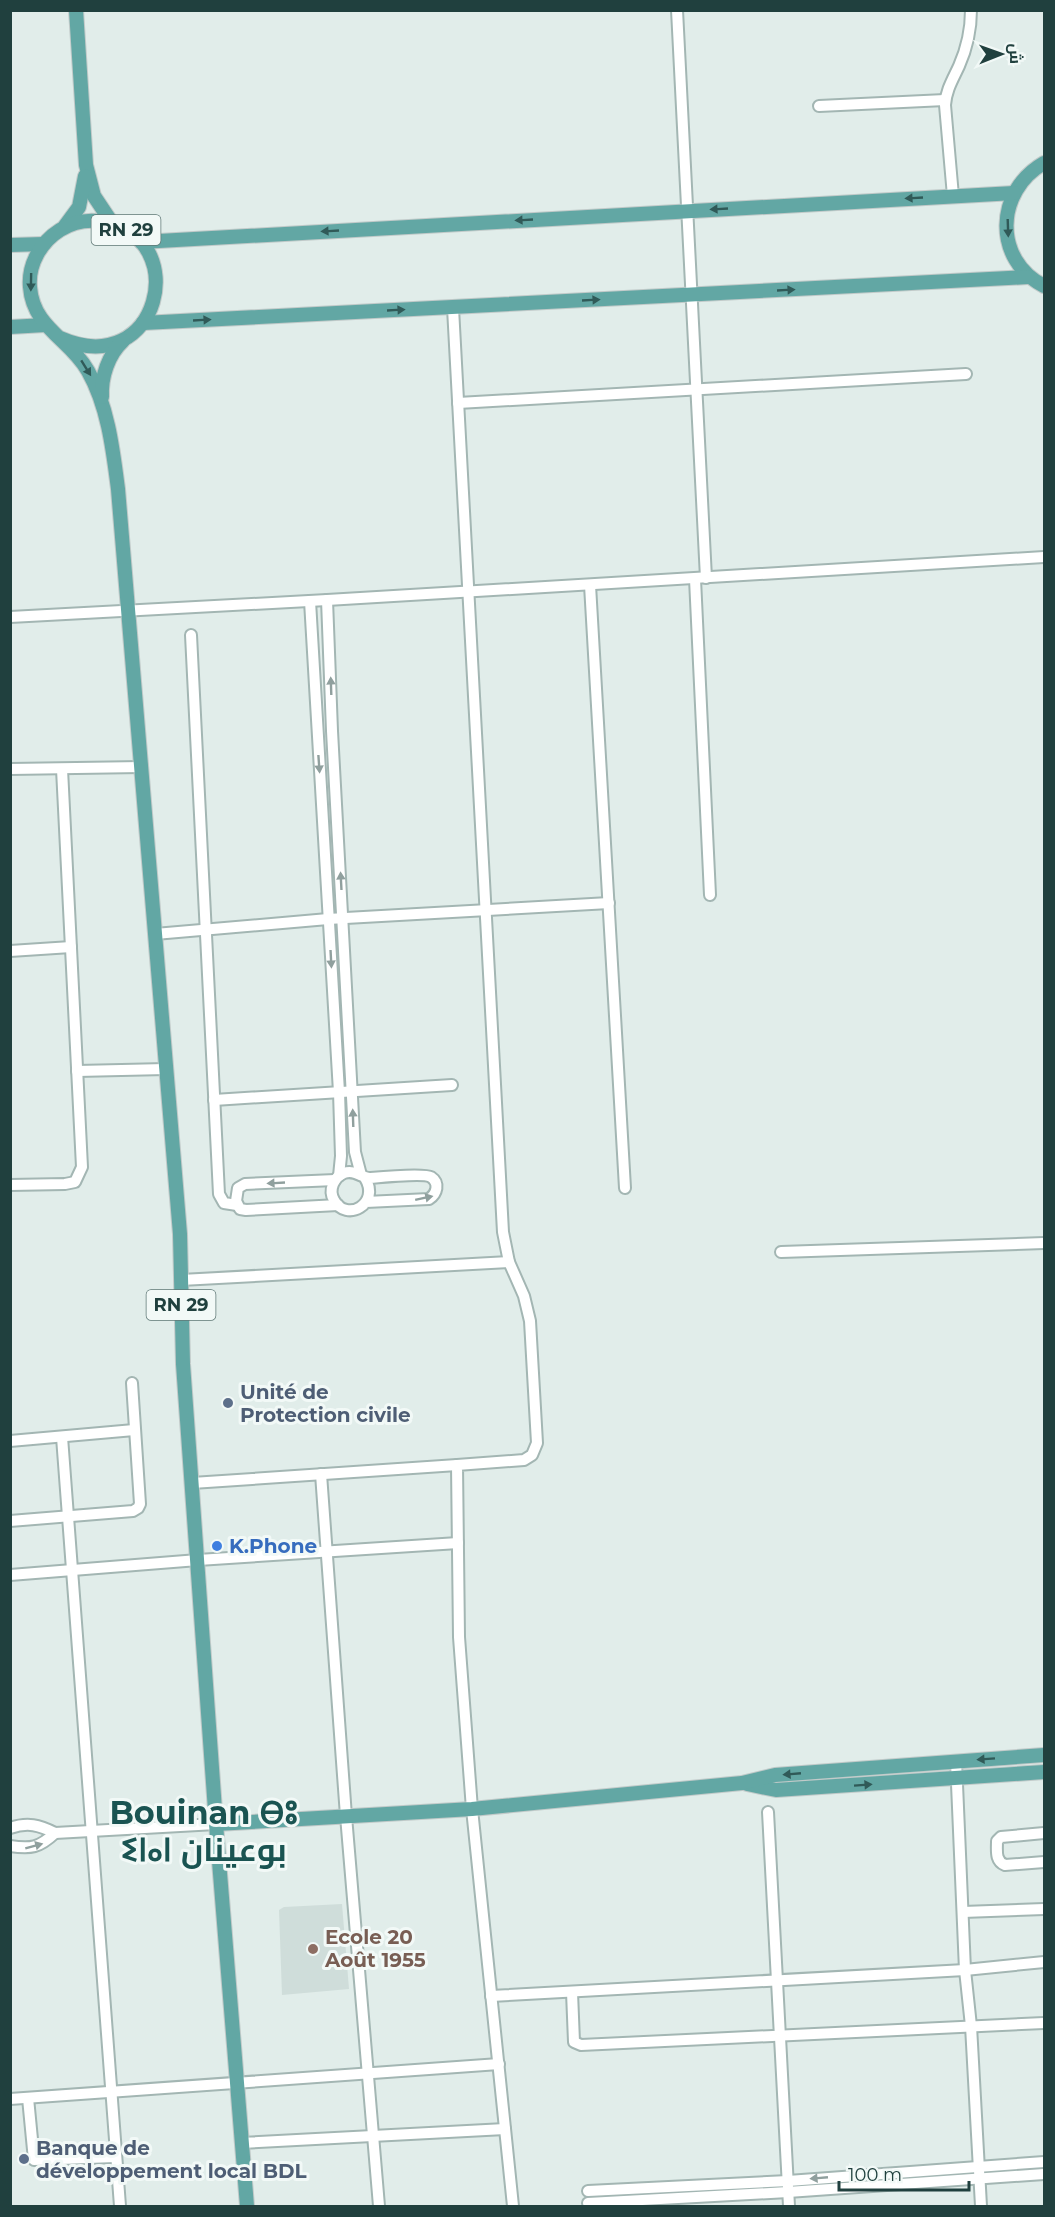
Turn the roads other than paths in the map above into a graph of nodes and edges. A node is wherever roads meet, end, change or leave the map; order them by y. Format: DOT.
graph roads {
  1 [pos="76,10"];
  2 [pos="677,10"];
  3 [pos="971,10"];
  4 [pos="945,100"];
  5 [pos="819,106"];
  6 [pos="1044,163"];
  7 [pos="86,165"];
  8 [pos="1014,193"];
  9 [pos="953,196"];
  10 [pos="687,211"];
  11 [pos="112,223"];
  12 [pos="63,228"];
  13 [pos="141,242"];
  14 [pos="44,244"];
  15 [pos="10,245"];
  16 [pos="1028,277"];
  17 [pos="1044,286"];
  18 [pos="692,295"];
  19 [pos="453,308"];
  20 [pos="143,323"];
  21 [pos="45,325"];
  22 [pos="10,327"];
  23 [pos="128,337"];
  24 [pos="60,338"];
  25 [pos="966,374"];
  26 [pos="696,389"];
  27 [pos="458,403"];
  28 [pos="102,405"];
  29 [pos="1044,557"];
  30 [pos="700,578"];
  31 [pos="590,585"];
  32 [pos="469,592"];
  33 [pos="327,600"];
  34 [pos="310,601"];
  35 [pos="128,610"];
  36 [pos="10,616"];
  37 [pos="191,635"];
  38 [pos="332,730"];
  39 [pos="316,731"];
  40 [pos="142,767"];
  41 [pos="10,769"];
  42 [pos="62,769"];
  43 [pos="710,895"];
  44 [pos="609,903"];
  45 [pos="487,911"];
  46 [pos="343,918"];
  47 [pos="328,919"];
  48 [pos="206,929"];
  49 [pos="155,934"];
  50 [pos="71,947"];
  51 [pos="10,951"];
  52 [pos="166,1069"];
  53 [pos="77,1071"];
  54 [pos="452,1085"];
  55 [pos="339,1092"];
  56 [pos="352,1092"];
  57 [pos="214,1100"];
  58 [pos="363,1176"];
  59 [pos="337,1178"];
  60 [pos="10,1185"];
  61 [pos="625,1188"];
  62 [pos="366,1202"];
  63 [pos="237,1205"];
  64 [pos="338,1205"];
  65 [pos="1044,1243"];
  66 [pos="781,1252"];
  67 [pos="510,1262"];
  68 [pos="181,1280"];
  69 [pos="132,1383"];
  70 [pos="134,1430"];
  71 [pos="62,1437"];
  72 [pos="10,1441"];
  73 [pos="457,1465"];
  74 [pos="321,1474"];
  75 [pos="192,1483"];
  76 [pos="68,1517"];
  77 [pos="10,1521"];
  78 [pos="458,1543"];
  79 [pos="326,1552"];
  80 [pos="198,1560"];
  81 [pos="73,1570"];
  82 [pos="10,1575"];
  83 [pos="1044,1755"];
  84 [pos="956,1761"];
  85 [pos="1044,1772"];
  86 [pos="957,1778"];
  87 [pos="742,1783"];
  88 [pos="472,1809"];
  89 [pos="768,1812"];
  90 [pos="346,1816"];
  91 [pos="216,1824"];
  92 [pos="10,1828"];
  93 [pos="92,1831"];
  94 [pos="55,1833"];
  95 [pos="1044,1833"];
  96 [pos="10,1846"];
  97 [pos="1044,1862"];
  98 [pos="1044,1909"];
  99 [pos="963,1912"];
  100 [pos="1044,1962"];
  101 [pos="965,1970"];
  102 [pos="778,1981"];
  103 [pos="572,1992"];
  104 [pos="491,1996"];
  105 [pos="1044,2023"];
  106 [pos="971,2026"];
  107 [pos="780,2034"];
  108 [pos="499,2064"];
  109 [pos="368,2074"];
  110 [pos="238,2083"];
  111 [pos="110,2092"];
  112 [pos="28,2098"];
  113 [pos="10,2099"];
  114 [pos="505,2129"];
  115 [pos="373,2136"];
  116 [pos="242,2143"];
  117 [pos="115,2157"];
  118 [pos="1044,2162"];
  119 [pos="979,2166"];
  120 [pos="1044,2174"];
  121 [pos="979,2178"];
  122 [pos="788,2181"];
  123 [pos="588,2191"];
  124 [pos="788,2193"];
  125 [pos="588,2203"];
  126 [pos="120,2206"];
  127 [pos="247,2206"];
  128 [pos="379,2206"];
  129 [pos="513,2206"];
  130 [pos="789,2206"];
  131 [pos="981,2206"];
  1 -- 7 [label="main road, RN 29"];
  2 -- 10 [label="street"];
  3 -- 4 [label="street"];
  4 -- 5 [label="street"];
  4 -- 9 [label="street"];
  6 -- 8 [label="main road"];
  7 -- 11 [label="main road, RN 29"];
  7 -- 12 [label="main road, RN 29"];
  8 -- 9 [label="main road"];
  8 -- 16 [label="main road, one-way"];
  9 -- 10 [label="main road, one-way"];
  10 -- 13 [label="main road, one-way"];
  10 -- 18 [label="street"];
  11 -- 12 [label="main road, RN 29"];
  11 -- 13 [label="main road, RN 29"];
  12 -- 14 [label="main road, RN 29"];
  13 -- 20 [label="main road, RN 29"];
  14 -- 15 [label="main road"];
  14 -- 21 [label="main road, RN 29, one-way"];
  16 -- 17 [label="main road"];
  18 -- 16 [label="main road, one-way"];
  19 -- 18 [label="main road, one-way"];
  18 -- 26 [label="street"];
  20 -- 19 [label="main road, one-way"];
  19 -- 27 [label="street"];
  20 -- 23 [label="main road, RN 29"];
  21 -- 22 [label="main road"];
  21 -- 24 [label="main road, RN 29"];
  23 -- 24 [label="main road, RN 29"];
  23 -- 28 [label="main road, RN 29"];
  24 -- 28 [label="main road, RN 29, one-way"];
  25 -- 26 [label="street"];
  26 -- 27 [label="street"];
  26 -- 30 [label="street"];
  27 -- 32 [label="street"];
  28 -- 35 [label="main road, RN 29"];
  29 -- 30 [label="street"];
  30 -- 31 [label="street"];
  30 -- 43 [label="street"];
  31 -- 32 [label="street"];
  31 -- 44 [label="street"];
  32 -- 33 [label="street"];
  32 -- 45 [label="street"];
  33 -- 34 [label="street"];
  38 -- 33 [label="street, one-way"];
  34 -- 35 [label="street"];
  34 -- 39 [label="street"];
  35 -- 36 [label="street"];
  35 -- 40 [label="main road, RN 29"];
  37 -- 48 [label="street"];
  38 -- 39 [label="street"];
  46 -- 38 [label="street, one-way"];
  39 -- 47 [label="street, one-way"];
  40 -- 42 [label="street"];
  40 -- 49 [label="main road, RN 29"];
  41 -- 42 [label="street"];
  42 -- 50 [label="street"];
  44 -- 45 [label="street"];
  44 -- 61 [label="street"];
  45 -- 46 [label="street"];
  45 -- 67 [label="street"];
  46 -- 47 [label="street"];
  46 -- 56 [label="street"];
  47 -- 48 [label="street"];
  47 -- 55 [label="street, one-way"];
  48 -- 49 [label="street"];
  48 -- 57 [label="street"];
  49 -- 52 [label="main road, RN 29"];
  50 -- 51 [label="street"];
  50 -- 53 [label="street"];
  52 -- 53 [label="street"];
  52 -- 68 [label="main road, RN 29"];
  53 -- 60 [label="street"];
  54 -- 56 [label="street"];
  55 -- 56 [label="street"];
  55 -- 57 [label="street"];
  55 -- 59 [label="street"];
  58 -- 56 [label="street, one-way"];
  57 -- 63 [label="street"];
  58 -- 59 [label="street"];
  58 -- 62 [label="street"];
  62 -- 58 [label="street, one-way"];
  59 -- 63 [label="street, one-way"];
  59 -- 64 [label="street"];
  62 -- 64 [label="street"];
  63 -- 64 [label="street"];
  65 -- 66 [label="street"];
  67 -- 68 [label="street"];
  67 -- 73 [label="street"];
  68 -- 75 [label="main road, RN 29"];
  69 -- 70 [label="street"];
  70 -- 71 [label="street"];
  70 -- 76 [label="street"];
  71 -- 72 [label="street"];
  71 -- 76 [label="street"];
  73 -- 74 [label="street"];
  73 -- 78 [label="street"];
  74 -- 75 [label="street"];
  74 -- 79 [label="street"];
  75 -- 80 [label="main road, RN 29"];
  76 -- 77 [label="street"];
  76 -- 81 [label="street"];
  78 -- 79 [label="street"];
  78 -- 88 [label="street"];
  79 -- 80 [label="street"];
  79 -- 90 [label="street"];
  80 -- 81 [label="street"];
  80 -- 91 [label="main road, RN 29"];
  81 -- 82 [label="street"];
  81 -- 93 [label="street"];
  83 -- 84 [label="main road, one-way"];
  84 -- 86 [label="street"];
  84 -- 87 [label="main road, one-way"];
  85 -- 86 [label="main road"];
  87 -- 86 [label="main road, one-way"];
  86 -- 99 [label="street"];
  87 -- 88 [label="main road"];
  88 -- 90 [label="main road"];
  88 -- 104 [label="street"];
  89 -- 102 [label="street"];
  90 -- 91 [label="main road"];
  90 -- 109 [label="street"];
  91 -- 93 [label="street"];
  91 -- 110 [label="main road, RN 29"];
  92 -- 94 [label="street"];
  93 -- 94 [label="street"];
  93 -- 111 [label="street"];
  96 -- 94 [label="street, one-way"];
  95 -- 97 [label="street"];
  98 -- 99 [label="street"];
  99 -- 101 [label="street"];
  100 -- 101 [label="street"];
  101 -- 102 [label="street"];
  101 -- 106 [label="street"];
  102 -- 103 [label="street"];
  102 -- 107 [label="street"];
  103 -- 104 [label="street"];
  103 -- 107 [label="street"];
  104 -- 108 [label="street"];
  105 -- 106 [label="street"];
  106 -- 107 [label="street"];
  106 -- 119 [label="street"];
  107 -- 122 [label="street"];
  108 -- 109 [label="street"];
  108 -- 114 [label="street"];
  109 -- 110 [label="street"];
  109 -- 115 [label="street"];
  110 -- 111 [label="street"];
  110 -- 116 [label="main road, RN 29"];
  111 -- 112 [label="street"];
  111 -- 117 [label="street"];
  112 -- 113 [label="street"];
  112 -- 117 [label="street"];
  114 -- 115 [label="street"];
  114 -- 129 [label="street"];
  115 -- 116 [label="street"];
  115 -- 128 [label="street"];
  116 -- 127 [label="main road, RN 29"];
  117 -- 126 [label="street"];
  118 -- 119 [label="street"];
  119 -- 121 [label="street"];
  119 -- 122 [label="street, one-way"];
  120 -- 121 [label="street"];
  121 -- 124 [label="street"];
  121 -- 131 [label="street"];
  122 -- 123 [label="street"];
  122 -- 124 [label="street"];
  124 -- 125 [label="street"];
  124 -- 130 [label="street"];
}
